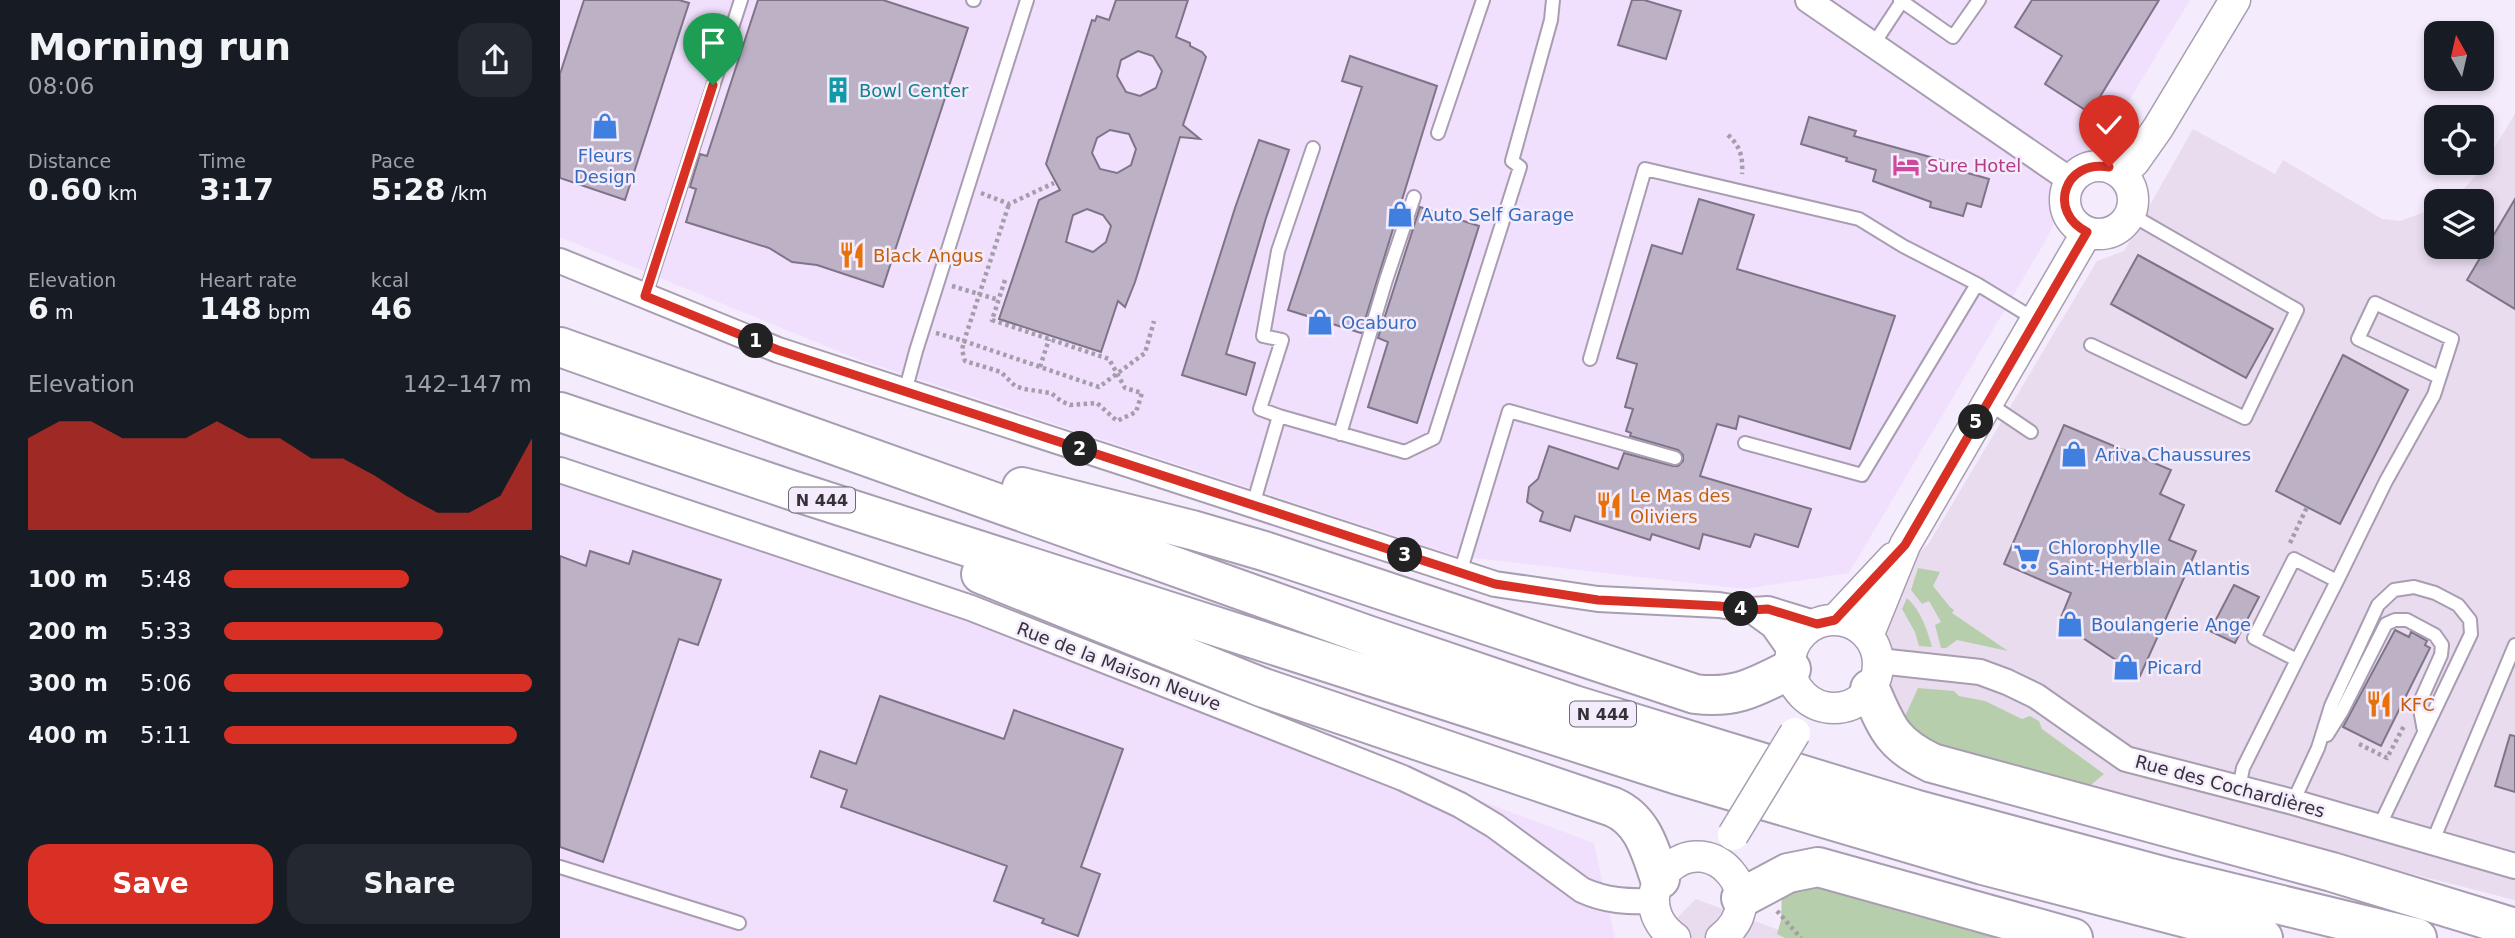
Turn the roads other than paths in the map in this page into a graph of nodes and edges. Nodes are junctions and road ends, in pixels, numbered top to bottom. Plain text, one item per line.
1 (740, 0) edge
2 (1027, 0) edge
3 (1483, 0) edge
4 (1553, 0) edge
5 (1979, 0) edge
6 (2235, 0) edge
7 (1901, 1) edge
8 (1814, 2) edge
9 (1873, 45) junction
10 (1438, 133) dead end
11 (1313, 148) dead end
12 (2121, 174) junction
13 (2070, 180) junction
14 (1414, 197) dead end
15 (2130, 214) junction
16 (2087, 232) junction
17 (560, 261) edge
18 (1977, 284) junction
19 (645, 296) junction
20 (2036, 320) junction
21 (2091, 345) dead end
22 (560, 347) edge
23 (1590, 359) dead end
24 (2440, 377) junction
25 (905, 392) junction
26 (1987, 403) junction
27 (560, 412) edge
28 (1279, 416) junction
29 (2031, 432) dead end
30 (806, 434) junction
31 (1340, 434) junction
32 (1745, 443) dead end
33 (1675, 458) dead end
34 (560, 470) edge
35 (1253, 505) junction
36 (956, 542) junction
37 (1905, 545) junction
38 (1460, 573) junction
39 (2337, 581) junction
40 (1751, 610) junction
41 (1826, 622) junction
42 (2515, 645) edge
43 (2297, 660) junction
44 (1791, 661) junction
45 (1872, 662) junction
46 (1814, 703) junction
47 (2424, 732) junction
48 (2318, 748) junction
49 (2239, 788) junction
50 (2293, 802) junction
51 (2379, 827) junction
52 (2432, 843) junction
53 (1717, 862) junction
54 (2515, 866) edge
55 (560, 867) edge
56 (1657, 890) junction
57 (1741, 898) junction
58 (739, 923) dead end
59 (2515, 928) edge
60 (1727, 936) edge
61 (1675, 938) edge
62 (2073, 938) edge
63 (2263, 938) edge
64 (2417, 938) edge

1 - 19 lane
2 - 25 lane
3 - 10 lane
4 - 31 lane
5 - 7 lane
6 - 12 street
7 - 9 lane
8 - 9 street
9 - 13 street
11 - 28 lane
12 - 13 street
12 - 15 street
13 - 16 street
14 - 31 lane
15 - 16 street
15 - 21 lane
16 - 20 street
17 - 19 street
18 - 20 lane
18 - 23 lane
18 - 32 lane
19 - 25 street
20 - 26 street
22 - 30 highway, N 444
24 - 24 lane
24 - 39 lane
25 - 35 street
26 - 29 lane
26 - 37 street
27 - 36 highway, N 444
28 - 31 lane
28 - 35 lane
30 - 44 highway
30 - 64 highway, N 444
33 - 38 lane
34 - 56 street, Rue de la Maison Neuve
35 - 38 street
36 - 56 highway
36 - 63 highway, N 444
37 - 41 street
37 - 45 street
38 - 40 street
39 - 43 lane
39 - 43 lane
40 - 41 street
40 - 44 street
41 - 44 street
41 - 45 street
42 - 52 lane
43 - 49 lane
44 - 46 street
45 - 46 street
45 - 49 street, Rue des Cochardières
45 - 59 highway
46 - 53 street, bridge
47 - 48 lane
47 - 48 lane
47 - 51 lane
48 - 50 lane
49 - 50 street, Rue des Cochardières
50 - 51 street, Rue des Cochardières
51 - 52 street, Rue des Cochardières
52 - 54 street, Rue des Cochardières
53 - 56 street
53 - 57 street
55 - 58 lane
56 - 61 street
57 - 60 street
57 - 62 highway

